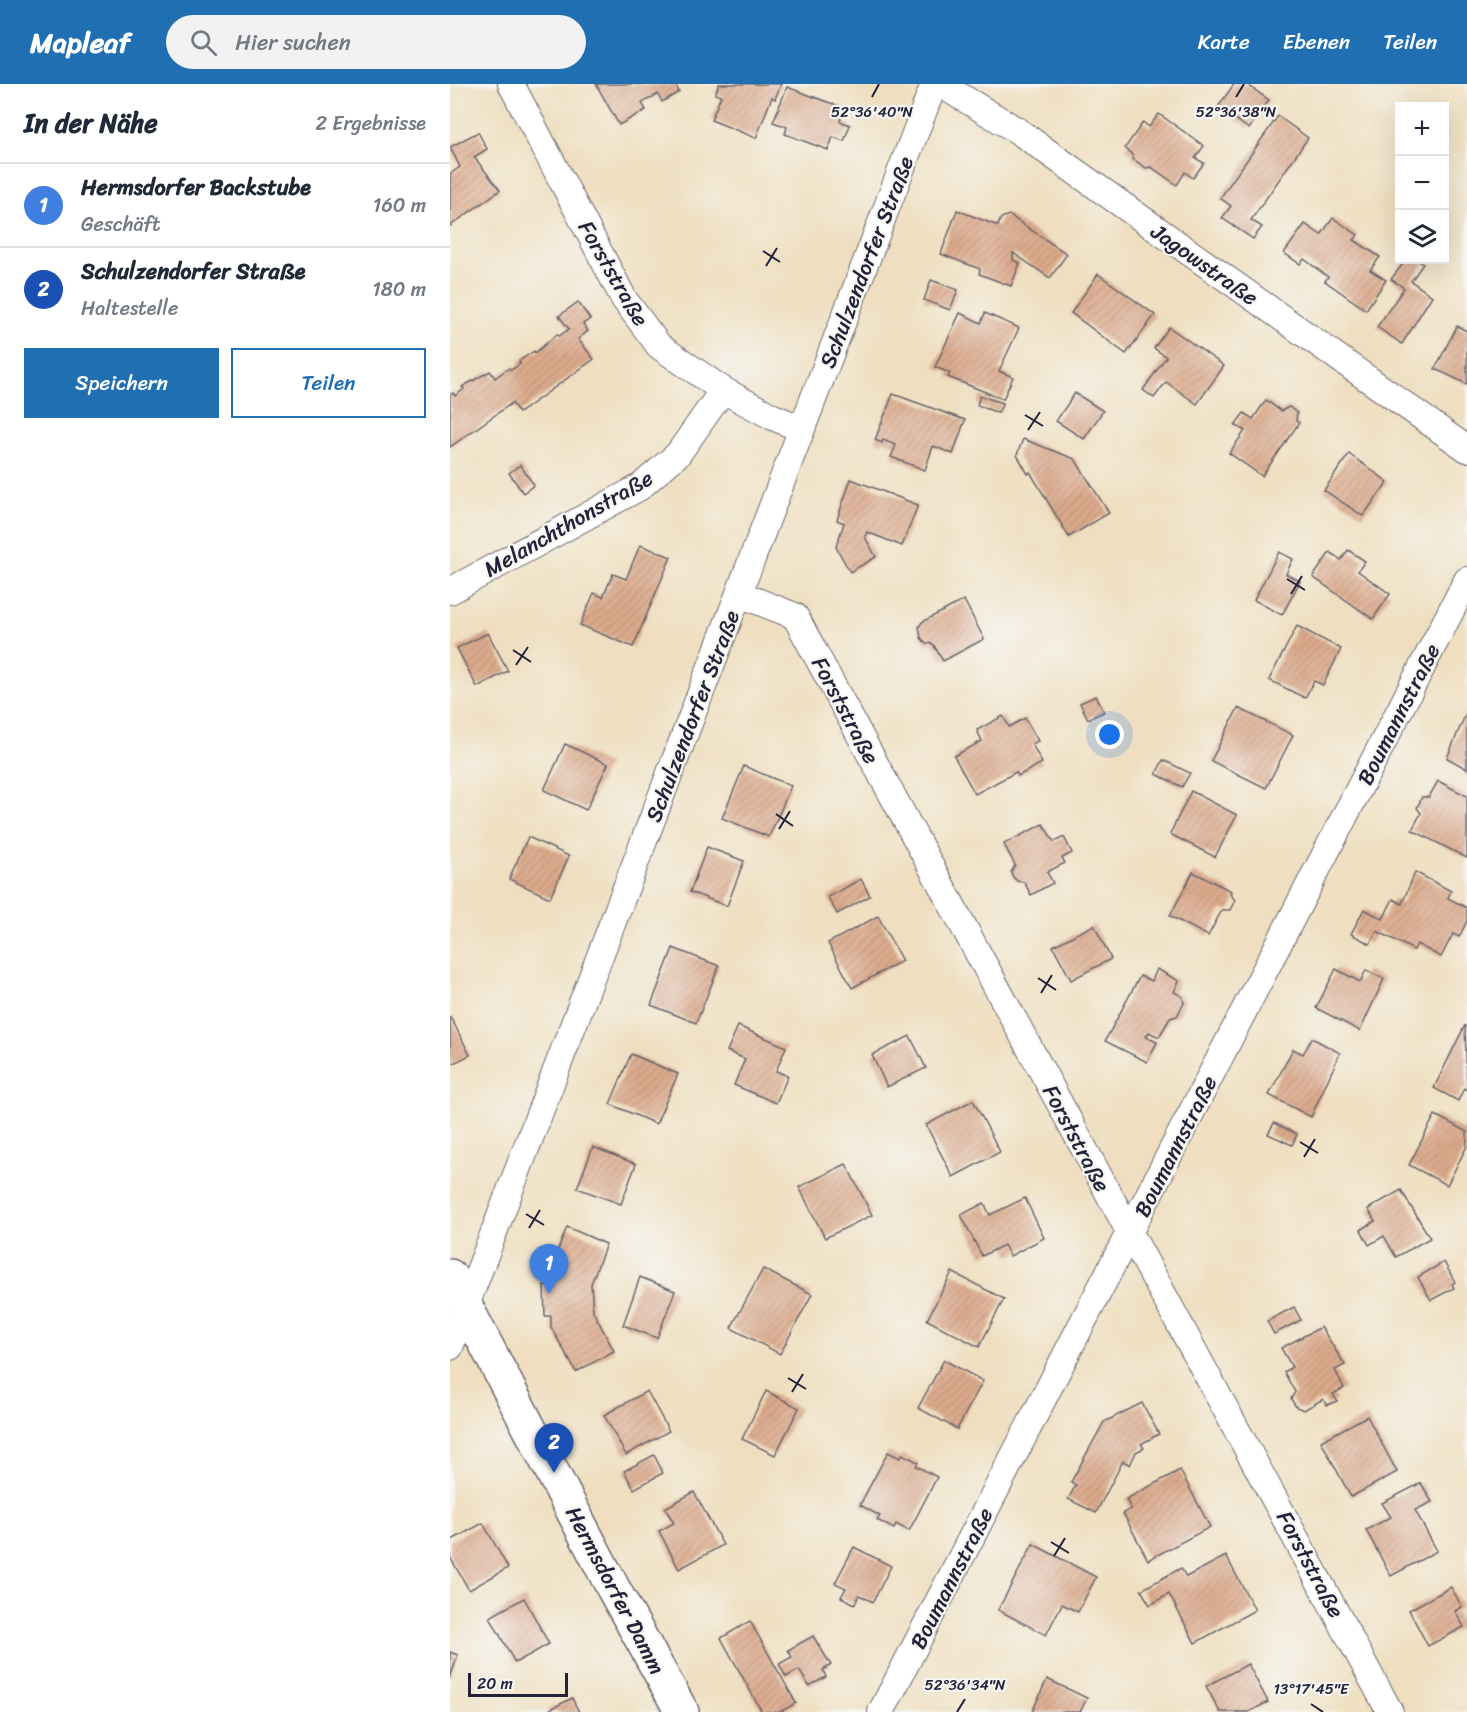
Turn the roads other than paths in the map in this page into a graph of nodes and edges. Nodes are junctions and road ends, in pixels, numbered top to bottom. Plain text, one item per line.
1 (511, 84) edge
2 (934, 84) edge
3 (940, 84) edge
4 (723, 390) junction
5 (802, 429) junction
6 (1467, 449) edge
7 (1467, 580) edge
8 (450, 591) edge
9 (739, 594) junction
10 (1130, 1234) junction
11 (450, 1276) edge
12 (466, 1306) junction
13 (450, 1347) edge
14 (682, 1712) edge
15 (881, 1712) edge
16 (1390, 1712) edge

1 - 4 street, Forststraße
2 - 5 street, Schulzendorfer Straße
3 - 6 street, Jagowstraße
4 - 5 street, Forststraße
4 - 8 street, Melanchthonstraße
5 - 9 street, Schulzendorfer Straße
7 - 10 street, Boumannstraße
9 - 10 street, Forststraße
9 - 12 street, Schulzendorfer Straße
10 - 15 street, Boumannstraße
10 - 16 street, Forststraße
11 - 12 main road, Hermsdorfer Damm
12 - 13 street, Schulzendorfer Straße
12 - 14 main road, Hermsdorfer Damm

